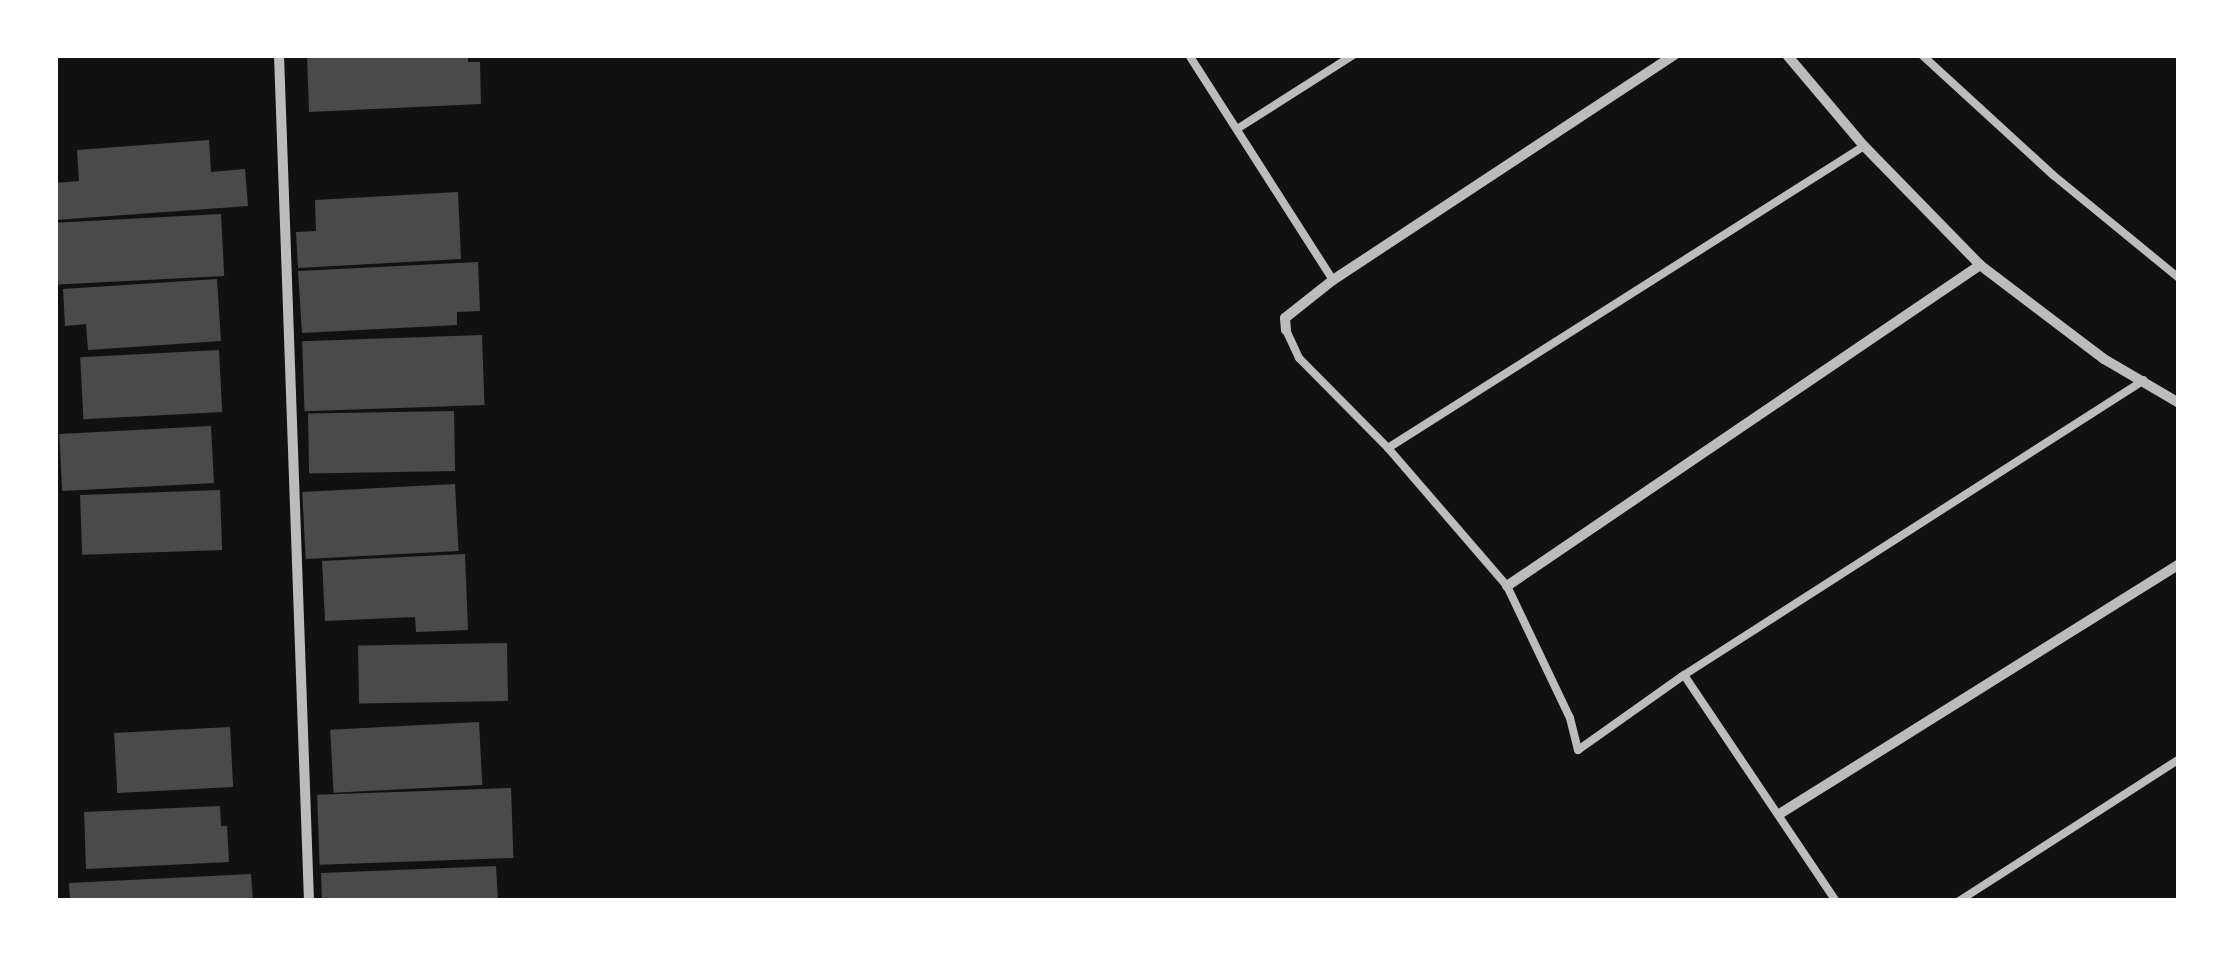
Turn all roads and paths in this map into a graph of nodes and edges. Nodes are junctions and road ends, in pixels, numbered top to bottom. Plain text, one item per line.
1 (279, 55) edge
2 (1190, 55) edge
3 (1353, 55) edge
4 (1674, 55) edge
5 (1787, 55) edge
6 (1922, 55) edge
7 (1236, 128) junction
8 (1864, 146) junction
9 (1980, 266) junction
10 (2179, 278) edge
11 (1333, 280) junction
12 (1286, 330) joint
13 (2144, 380) junction
14 (2179, 402) edge
15 (1388, 448) junction
16 (2179, 564) edge
17 (1507, 586) junction
18 (1684, 676) junction
19 (2179, 759) edge
20 (1781, 813) junction
21 (309, 901) edge
22 (1836, 901) edge
23 (1959, 901) edge

1 - 21 street
2 - 7 lane
3 - 7 lane
4 - 11 street
5 - 8 street
6 - 10 lane
7 - 11 lane
8 - 9 street
8 - 15 lane
9 - 13 street
9 - 17 street
11 - 12 street
12 - 15 lane
13 - 14 street
13 - 18 lane
15 - 17 lane
16 - 20 street
17 - 18 lane
18 - 20 lane
19 - 23 lane
20 - 22 lane

